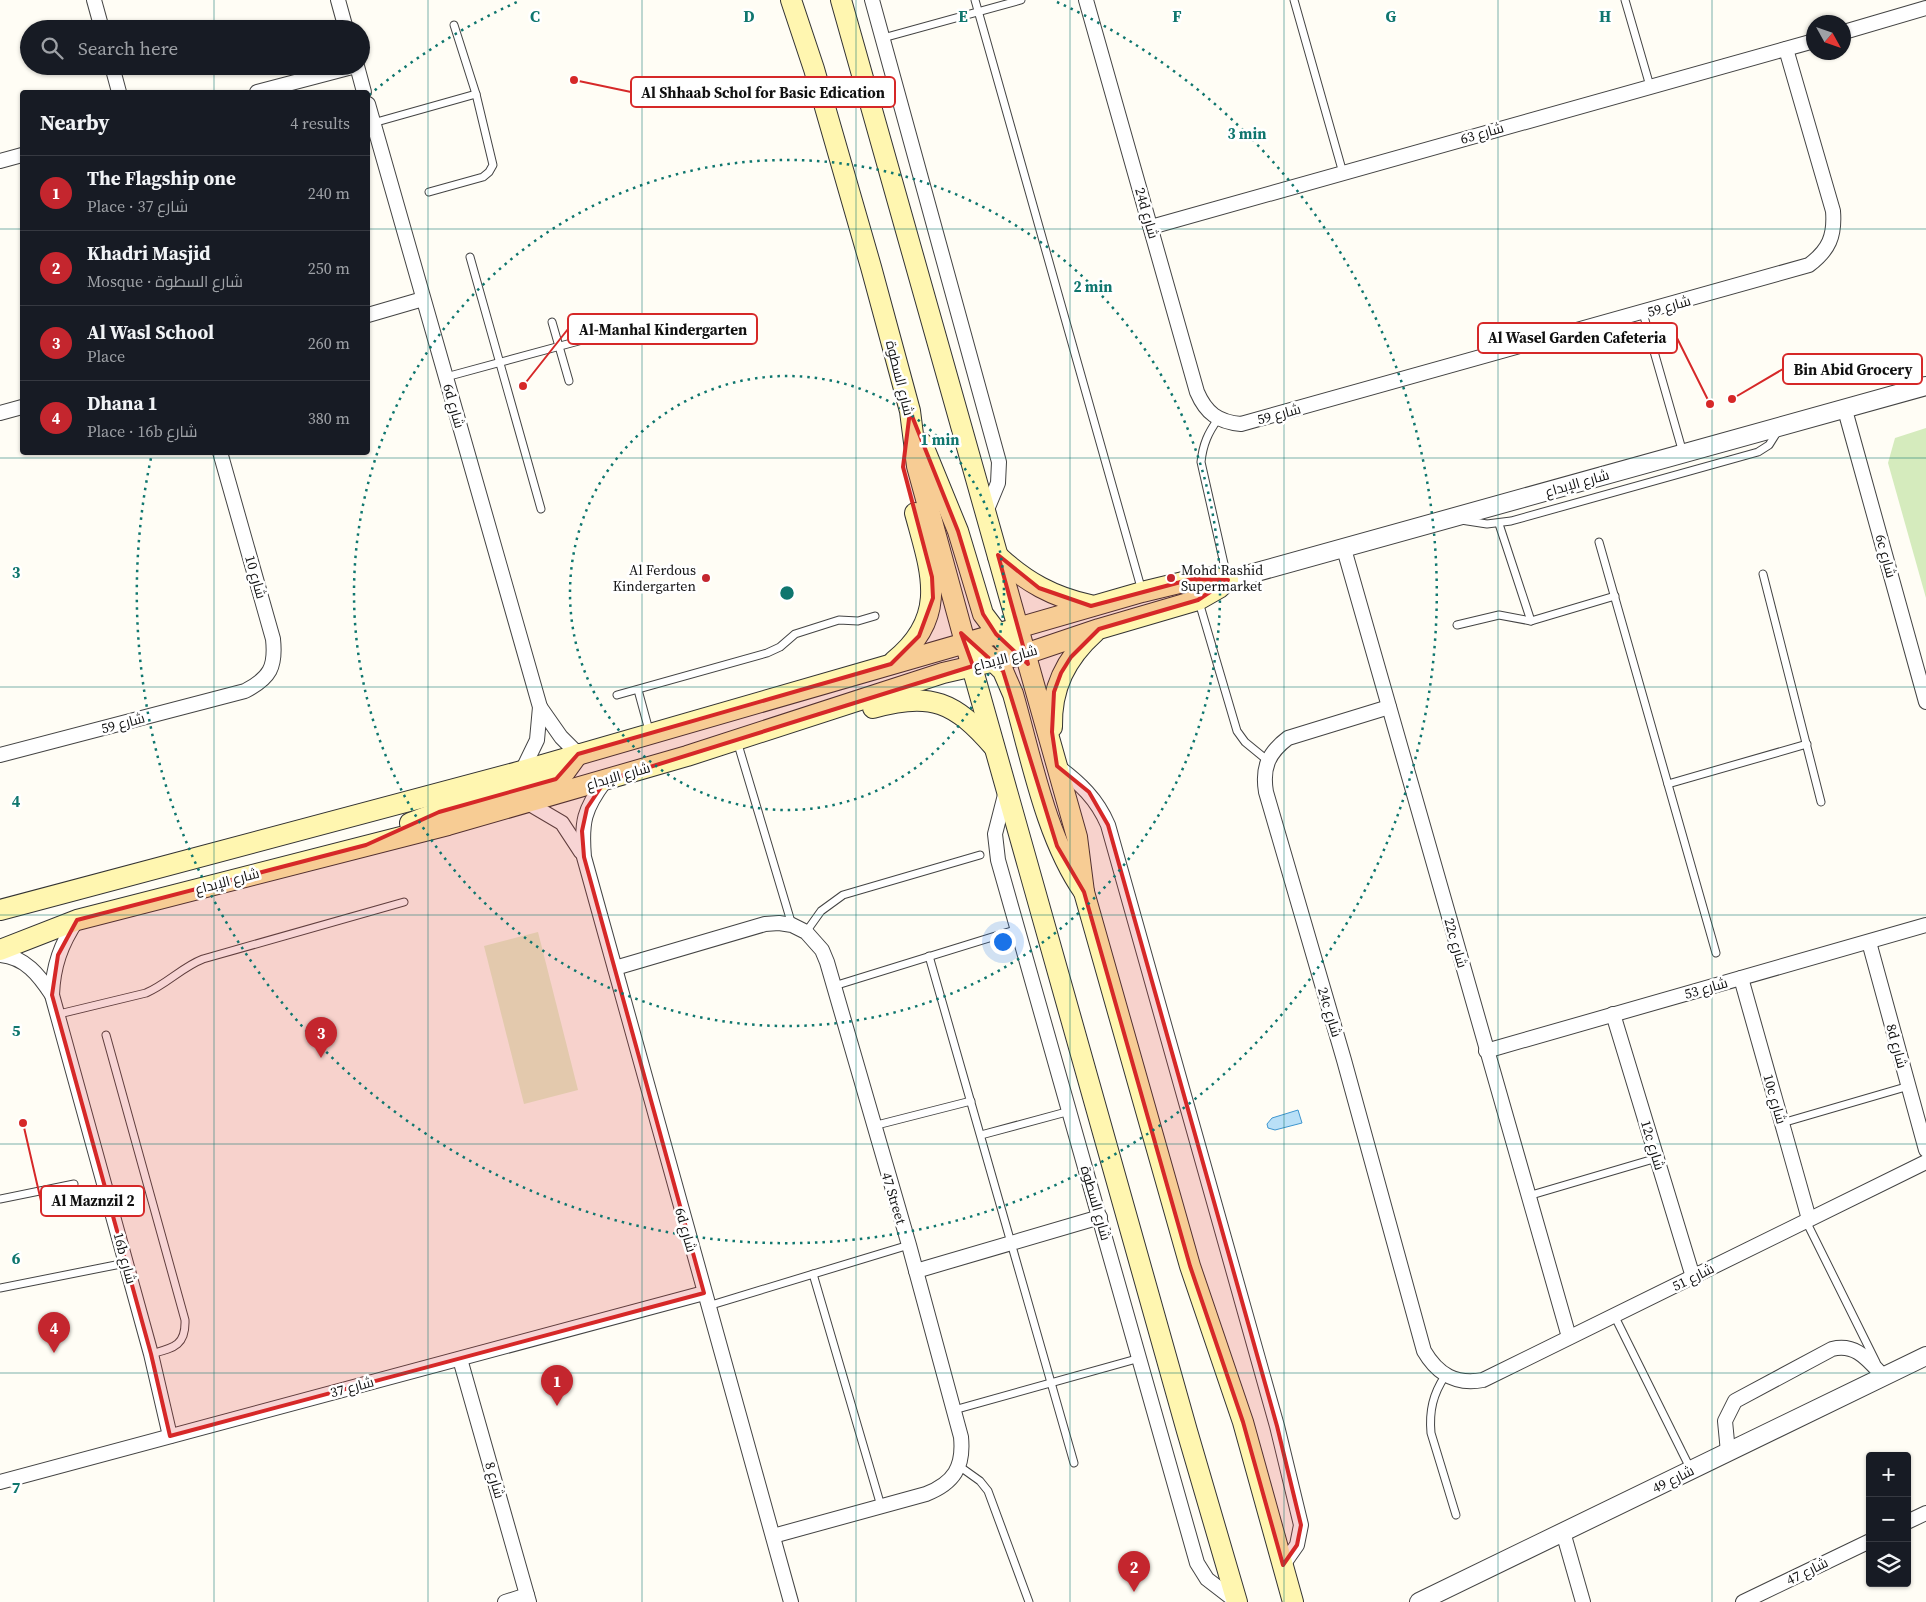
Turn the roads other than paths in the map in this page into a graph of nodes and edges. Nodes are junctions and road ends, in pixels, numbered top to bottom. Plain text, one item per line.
1 (94, 0) edge
2 (338, 0) edge
3 (790, 0) edge
4 (840, 0) edge
5 (852, 0) edge
6 (872, 0) edge
7 (975, 0) edge
8 (1021, 0) edge
9 (1086, 0) edge
10 (1294, 0) edge
11 (1625, 0) edge
12 (1926, 8) edge
13 (978, 12) junction
14 (100, 20) edge
15 (344, 20) edge
16 (454, 25) dead end
17 (1851, 30) edge
18 (850, 32) junction
19 (883, 38) junction
20 (1806, 43) edge
21 (1786, 49) junction
22 (114, 75) edge
23 (322, 75) edge
24 (359, 75) edge
25 (1650, 86) junction
26 (118, 90) edge
27 (265, 90) edge
28 (363, 90) edge
29 (476, 94) junction
30 (370, 111) edge
31 (373, 122) junction
32 (20, 156) edge
33 (0, 161) edge
34 (1343, 173) junction
35 (429, 192) dead end
36 (1151, 227) junction
37 (470, 257) dead end
38 (423, 299) junction
39 (1643, 313) junction
40 (370, 314) edge
41 (552, 322) dead end
42 (612, 332) dead end
43 (559, 346) junction
44 (500, 362) junction
45 (446, 377) junction
46 (569, 381) dead end
47 (1926, 386) edge
48 (20, 408) edge
49 (1845, 410) junction
50 (910, 411) junction
51 (0, 413) edge
52 (1218, 420) junction
53 (1780, 427) junction
54 (1683, 454) junction
55 (221, 455) edge
56 (541, 509) dead end
57 (986, 512) junction
58 (1453, 518) junction
59 (1499, 524) junction
60 (1599, 542) dead end
61 (1344, 549) junction
62 (998, 555) junction
63 (1763, 574) dead end
64 (1228, 580) junction
65 (1142, 592) junction
66 (1615, 596) junction
67 (1198, 600) junction
68 (1092, 606) junction
69 (875, 616) dead end
70 (1531, 621) junction
71 (1457, 625) dead end
72 (1019, 626) junction
73 (1099, 629) junction
74 (996, 634) junction
75 (965, 642) junction
76 (1025, 654) junction
77 (995, 662) junction
78 (890, 664) junction
79 (973, 666) junction
80 (245, 690) joint
81 (638, 690) junction
82 (616, 696) dead end
83 (1926, 702) edge
84 (540, 707) junction
85 (1389, 707) junction
86 (808, 716) junction
87 (650, 734) junction
88 (736, 740) junction
89 (1807, 744) junction
90 (996, 750) junction
91 (578, 754) junction
92 (0, 755) edge
93 (1055, 759) junction
94 (1267, 760) junction
95 (522, 770) junction
96 (605, 781) junction
97 (1668, 784) junction
98 (1007, 788) junction
99 (1821, 802) dead end
100 (528, 803) junction
101 (366, 845) junction
102 (980, 855) dead end
103 (584, 857) junction
104 (1084, 892) junction
105 (404, 902) dead end
106 (0, 910) edge
107 (77, 920) junction
108 (792, 925) junction
109 (1926, 925) edge
110 (1019, 929) junction
111 (806, 932) junction
112 (1869, 942) junction
113 (0, 950) edge
114 (1716, 953) dead end
115 (0, 955) edge
116 (929, 956) junction
117 (615, 968) junction
118 (1740, 978) junction
119 (834, 986) junction
120 (52, 995) junction
121 (58, 1014) junction
122 (1614, 1014) junction
123 (106, 1035) dead end
124 (1486, 1050) junction
125 (1909, 1086) junction
126 (971, 1101) junction
127 (1070, 1111) junction
128 (1782, 1123) junction
129 (873, 1126) junction
130 (981, 1135) junction
131 (1926, 1150) edge
132 (1657, 1158) junction
133 (1926, 1162) edge
134 (74, 1184) dead end
135 (1527, 1196) junction
136 (0, 1199) edge
137 (1100, 1216) junction
138 (1808, 1220) junction
139 (1011, 1243) junction
140 (909, 1245) junction
141 (126, 1263) junction
142 (916, 1271) junction
143 (813, 1274) junction
144 (1693, 1277) junction
145 (0, 1288) edge
146 (706, 1299) junction
147 (1614, 1315) junction
148 (1569, 1337) junction
149 (151, 1354) junction
150 (1926, 1356) edge
151 (460, 1358) junction
152 (1140, 1358) junction
153 (1445, 1376) junction
154 (1883, 1376) junction
155 (1458, 1381) joint
156 (1051, 1383) junction
157 (954, 1410) junction
158 (170, 1436) junction
159 (1728, 1452) junction
160 (1074, 1463) dead end
161 (959, 1466) junction
162 (1691, 1470) junction
163 (0, 1482) edge
164 (881, 1506) junction
165 (1926, 1513) edge
166 (1456, 1516) dead end
167 (1911, 1520) edge
168 (1564, 1532) junction
169 (773, 1536) junction
170 (1868, 1542) edge
171 (1283, 1565) junction
172 (528, 1599) edge
173 (505, 1602) edge
174 (791, 1602) edge
175 (1029, 1602) edge
176 (1237, 1602) edge
177 (1293, 1602) edge
178 (1419, 1602) edge
179 (1583, 1602) edge
180 (1743, 1602) edge

1 - 14 street
2 - 15 street
3 - 50 main road, شارع السطوة
4 - 18 main road
5 - 18 main road
6 - 19 street
7 - 13 lane
8 - 13 lane
9 - 36 street, 24d شارع
10 - 34 lane
11 - 25 lane
12 - 17 street
13 - 19 lane
13 - 65 lane
16 - 29 lane
18 - 57 main road
19 - 57 street
20 - 21 street, شارع 63
21 - 25 street, شارع 63
21 - 39 street, شارع 59
22 - 26 street
23 - 27 street
24 - 28 street
25 - 34 street, شارع 63
29 - 31 lane
29 - 35 lane
30 - 31 street, 6d شارع
31 - 38 street, 6d شارع
32 - 33 street
34 - 36 street, شارع 63
36 - 52 street, 24d شارع
37 - 44 lane
38 - 40 street
38 - 45 street, 6d شارع
39 - 52 street, شارع 59
39 - 54 lane
41 - 43 lane
42 - 43 lane
43 - 44 lane
43 - 46 lane
44 - 45 lane
44 - 56 lane
45 - 84 street, 6d شارع
47 - 49 street, شارع الإبداع
48 - 51 street
49 - 53 street, شارع الإبداع
49 - 83 street, 6c شارع
50 - 74 main road
50 - 75 main road, شارع السطوة
50 - 78 main road
52 - 64 lane
53 - 54 street, شارع الإبداع
53 - 59 lane
54 - 58 street, شارع الإبداع
55 - 80 street, شارع 10
57 - 62 main road
58 - 59 lane
58 - 61 street, شارع الإبداع
59 - 70 lane
60 - 66 lane
61 - 64 street, شارع الإبداع
61 - 85 street, 22c شارع
62 - 68 main road
62 - 72 main road
63 - 89 lane
64 - 65 main road, شارع الإبداع
64 - 67 main road, شارع الإبداع
65 - 68 main road, شارع الإبداع
66 - 70 lane
66 - 97 lane
67 - 73 main road, شارع الإبداع
67 - 94 lane
68 - 72 main road, شارع الإبداع
69 - 81 lane
70 - 71 lane
72 - 74 main road, شارع الإبداع
72 - 76 main road
73 - 76 main road, شارع الإبداع
73 - 93 main road
74 - 75 main road, شارع الإبداع
74 - 76 main road
75 - 77 main road
75 - 78 main road, شارع الإبداع
75 - 79 main road, شارع السطوة
76 - 77 main road, شارع الإبداع
76 - 93 main road
77 - 79 main road, شارع الإبداع
77 - 104 main road
78 - 87 main road, شارع الإبداع
79 - 86 main road, شارع الإبداع
79 - 90 main road, شارع السطوة
80 - 92 street, شارع 59
81 - 82 lane
81 - 87 lane
84 - 91 street, 6d شارع
84 - 95 street, 6d شارع
85 - 94 street
85 - 124 street, 22c شارع
86 - 88 main road, شارع الإبداع
86 - 90 main road
87 - 91 main road, شارع الإبداع
88 - 96 main road, شارع الإبداع
88 - 108 lane
89 - 97 lane
89 - 99 lane
90 - 98 main road, شارع السطوة
91 - 95 main road, شارع الإبداع
91 - 101 main road
93 - 104 main road
93 - 171 street
94 - 153 street, 24c شارع
95 - 106 main road, شارع الإبداع
96 - 100 main road, شارع الإبداع
96 - 103 street, 6d شارع
97 - 114 lane
98 - 110 street, شارع السطوة
98 - 176 main road, شارع السطوة
100 - 101 main road, شارع الإبداع
100 - 103 street, 6d شارع
101 - 107 main road, شارع الإبداع
102 - 111 lane
103 - 117 street, 6d شارع
104 - 171 main road
105 - 121 lane
107 - 113 main road, شارع الإبداع
107 - 120 street, 16b شارع
108 - 111 street, 47 Street
108 - 117 street, 47 Street
109 - 112 street, شارع 53
110 - 116 lane
110 - 127 street, شارع السطوة
111 - 119 street, 47 Street
112 - 118 street, شارع 53
112 - 125 street, 8d شارع
115 - 120 street, 16b شارع
116 - 119 lane
116 - 126 lane
117 - 146 street, 6d شارع
118 - 122 street, شارع 53
118 - 128 street, 10c شارع
119 - 129 street, 47 Street
120 - 121 street, 16b شارع
121 - 141 street, 16b شارع
122 - 124 street, شارع 53
122 - 132 street, 12c شارع
123 - 149 lane
124 - 135 street, 22c شارع
125 - 128 lane
125 - 131 street, 8d شارع
126 - 129 lane
126 - 130 lane
127 - 130 lane
127 - 137 street, شارع السطوة
128 - 138 street, 10c شارع
129 - 140 street, 47 Street
130 - 139 lane
132 - 135 lane
132 - 144 street, 12c شارع
133 - 138 street, شارع 51
134 - 136 lane
135 - 148 street, 22c شارع
137 - 139 street
137 - 152 street, شارع السطوة
138 - 144 street, شارع 51
138 - 154 lane
139 - 142 street
139 - 156 lane
140 - 142 street, 47 Street
140 - 143 lane
141 - 145 lane
141 - 149 street, 16b شارع
142 - 157 street, 47 Street
143 - 146 lane
143 - 164 lane
144 - 147 street, شارع 51
146 - 151 street, شارع 37
146 - 169 street, 6d شارع
147 - 148 street, شارع 51
147 - 162 lane
148 - 155 street, شارع 51
149 - 158 street, 16b شارع
150 - 154 street, شارع 49
151 - 158 street, شارع 37
151 - 172 street, 8 شارع
152 - 156 lane
152 - 176 street, شارع السطوة
153 - 155 street, 24c شارع
153 - 166 lane
154 - 159 street, شارع 49
154 - 159 street
156 - 157 lane
156 - 160 lane
157 - 161 street, 47 Street
158 - 163 street, شارع 37
159 - 162 street, شارع 49
161 - 164 street
161 - 175 lane
162 - 168 street, شارع 49
164 - 169 street
165 - 167 street
168 - 178 street, شارع 49
168 - 179 street
169 - 174 street, 6d شارع
170 - 180 street, شارع 47
171 - 177 main road
172 - 173 street

